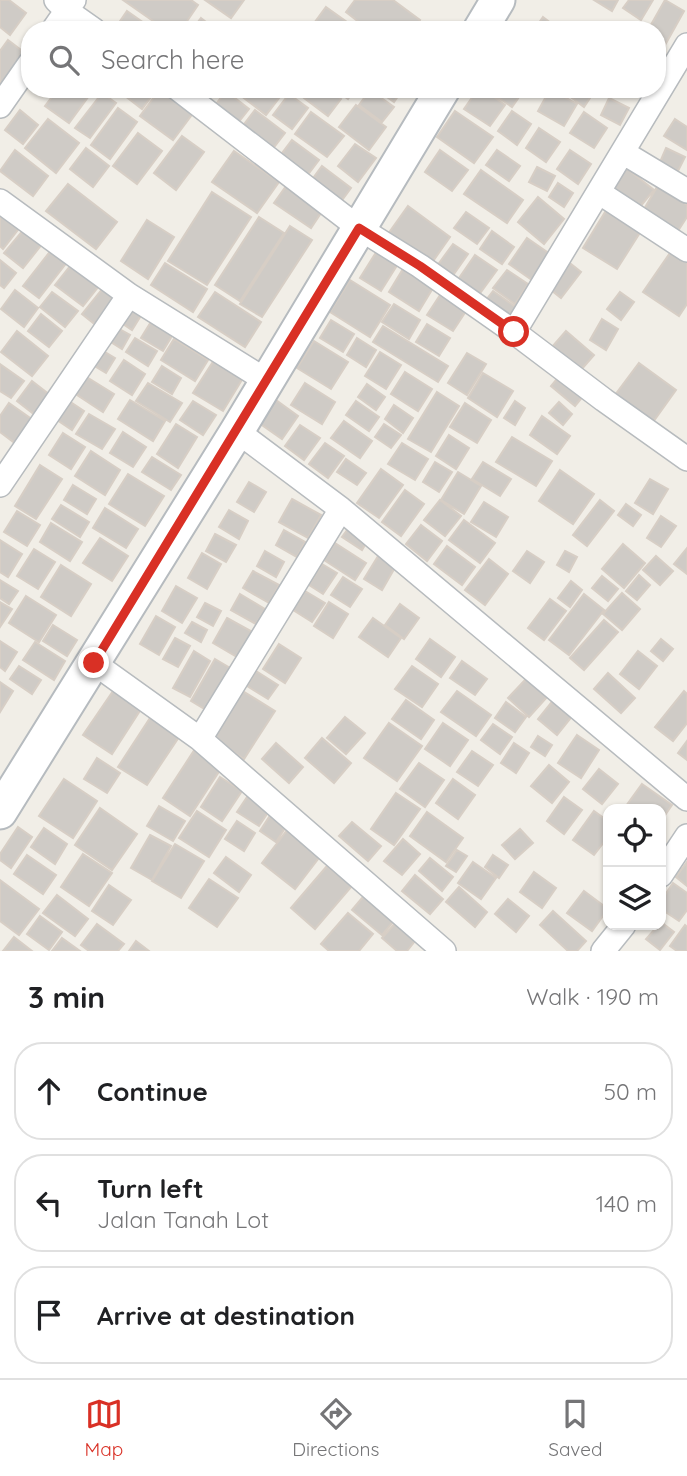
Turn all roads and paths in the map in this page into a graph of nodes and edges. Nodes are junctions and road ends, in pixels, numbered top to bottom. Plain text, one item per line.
1 (498, 0) edge
2 (66, 4) edge
3 (58, 21) edge
4 (84, 21) edge
5 (485, 21) edge
6 (687, 45) edge
7 (21, 77) edge
8 (666, 81) edge
9 (190, 98) edge
10 (438, 98) edge
11 (656, 98) edge
12 (0, 106) edge
13 (624, 153) junction
14 (687, 191) edge
15 (600, 193) junction
16 (0, 201) edge
17 (359, 228) junction
18 (687, 250) edge
19 (129, 295) junction
20 (514, 332) junction
21 (267, 381) junction
22 (237, 431) junction
23 (687, 458) edge
24 (0, 485) edge
25 (341, 509) junction
26 (94, 663) junction
27 (200, 739) junction
28 (687, 799) edge
29 (1, 807) edge
30 (687, 836) edge
31 (666, 868) edge
32 (620, 930) edge
33 (444, 951) edge
34 (603, 951) edge

1 - 5 main road
2 - 3 street
2 - 4 street
6 - 8 street
7 - 12 street
9 - 17 street
10 - 17 main road
11 - 13 street
13 - 14 street
13 - 15 street
15 - 18 street
15 - 20 street
16 - 19 street
17 - 20 street
17 - 21 main road
19 - 21 street
19 - 24 street
20 - 23 street
21 - 22 main road
22 - 25 street
22 - 26 main road
25 - 27 street
25 - 28 street
26 - 27 street
26 - 29 main road
27 - 33 street
30 - 31 street
32 - 34 street

